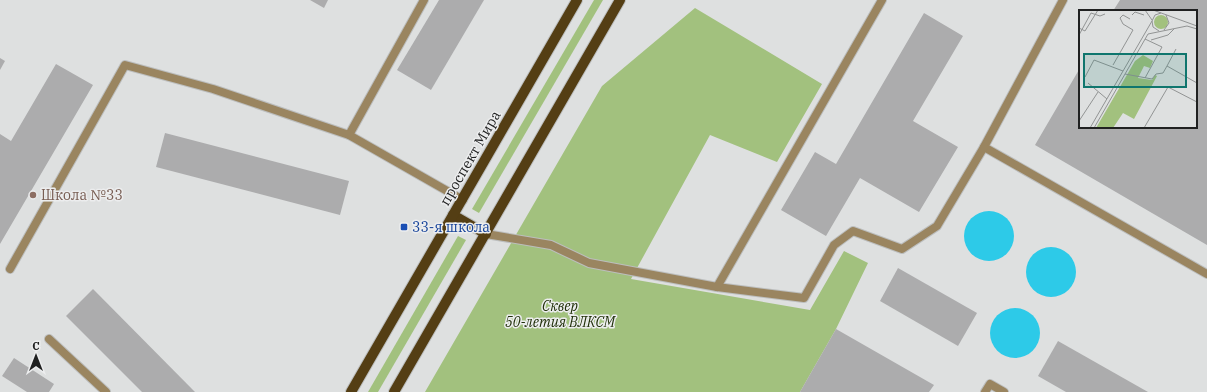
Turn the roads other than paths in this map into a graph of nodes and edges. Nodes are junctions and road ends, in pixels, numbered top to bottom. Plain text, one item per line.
1 (424, 0) edge
2 (577, 0) edge
3 (620, 0) edge
4 (882, 0) edge
5 (1063, 0) edge
6 (349, 135) junction
7 (984, 147) junction
8 (462, 200) junction
9 (453, 215) junction
10 (486, 234) junction
11 (10, 270) dead end
12 (1207, 274) edge
13 (717, 288) junction
14 (49, 339) dead end
15 (106, 392) edge
16 (351, 392) edge
17 (394, 392) edge
18 (985, 392) edge
19 (1004, 392) edge

1 - 6 lane
2 - 8 main road, проспект Мира
3 - 10 main road
4 - 13 lane
5 - 7 lane
6 - 8 lane
6 - 11 lane
7 - 12 lane
7 - 13 lane
8 - 9 main road, проспект Мира
9 - 10 main road
9 - 16 main road, проспект Мира
10 - 13 lane
10 - 17 main road
14 - 15 lane
18 - 19 lane

